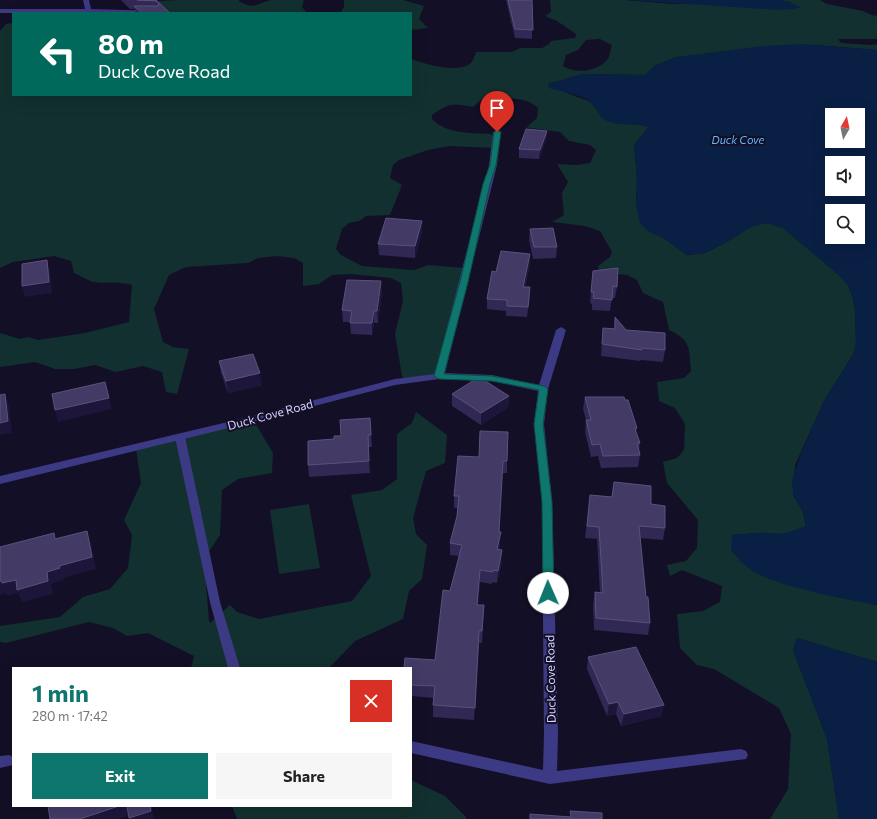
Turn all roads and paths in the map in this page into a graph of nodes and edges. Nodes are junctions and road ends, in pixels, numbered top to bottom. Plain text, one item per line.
1 (86, 0) edge
2 (88, 11) junction
3 (0, 12) edge
4 (122, 12) edge
5 (497, 132) dead end
6 (560, 330) dead end
7 (439, 376) junction
8 (544, 389) junction
9 (180, 437) junction
10 (0, 480) edge
11 (234, 667) edge
12 (412, 747) edge
13 (741, 755) dead end
14 (550, 778) junction

1 - 2 street
2 - 3 street
2 - 4 street
5 - 7 street
6 - 8 street, Duck Cove Road
7 - 8 street, Duck Cove Road
7 - 9 street, Duck Cove Road
8 - 14 street, Duck Cove Road
9 - 10 street, Duck Cove Road
9 - 11 lane
12 - 14 street
13 - 14 street

